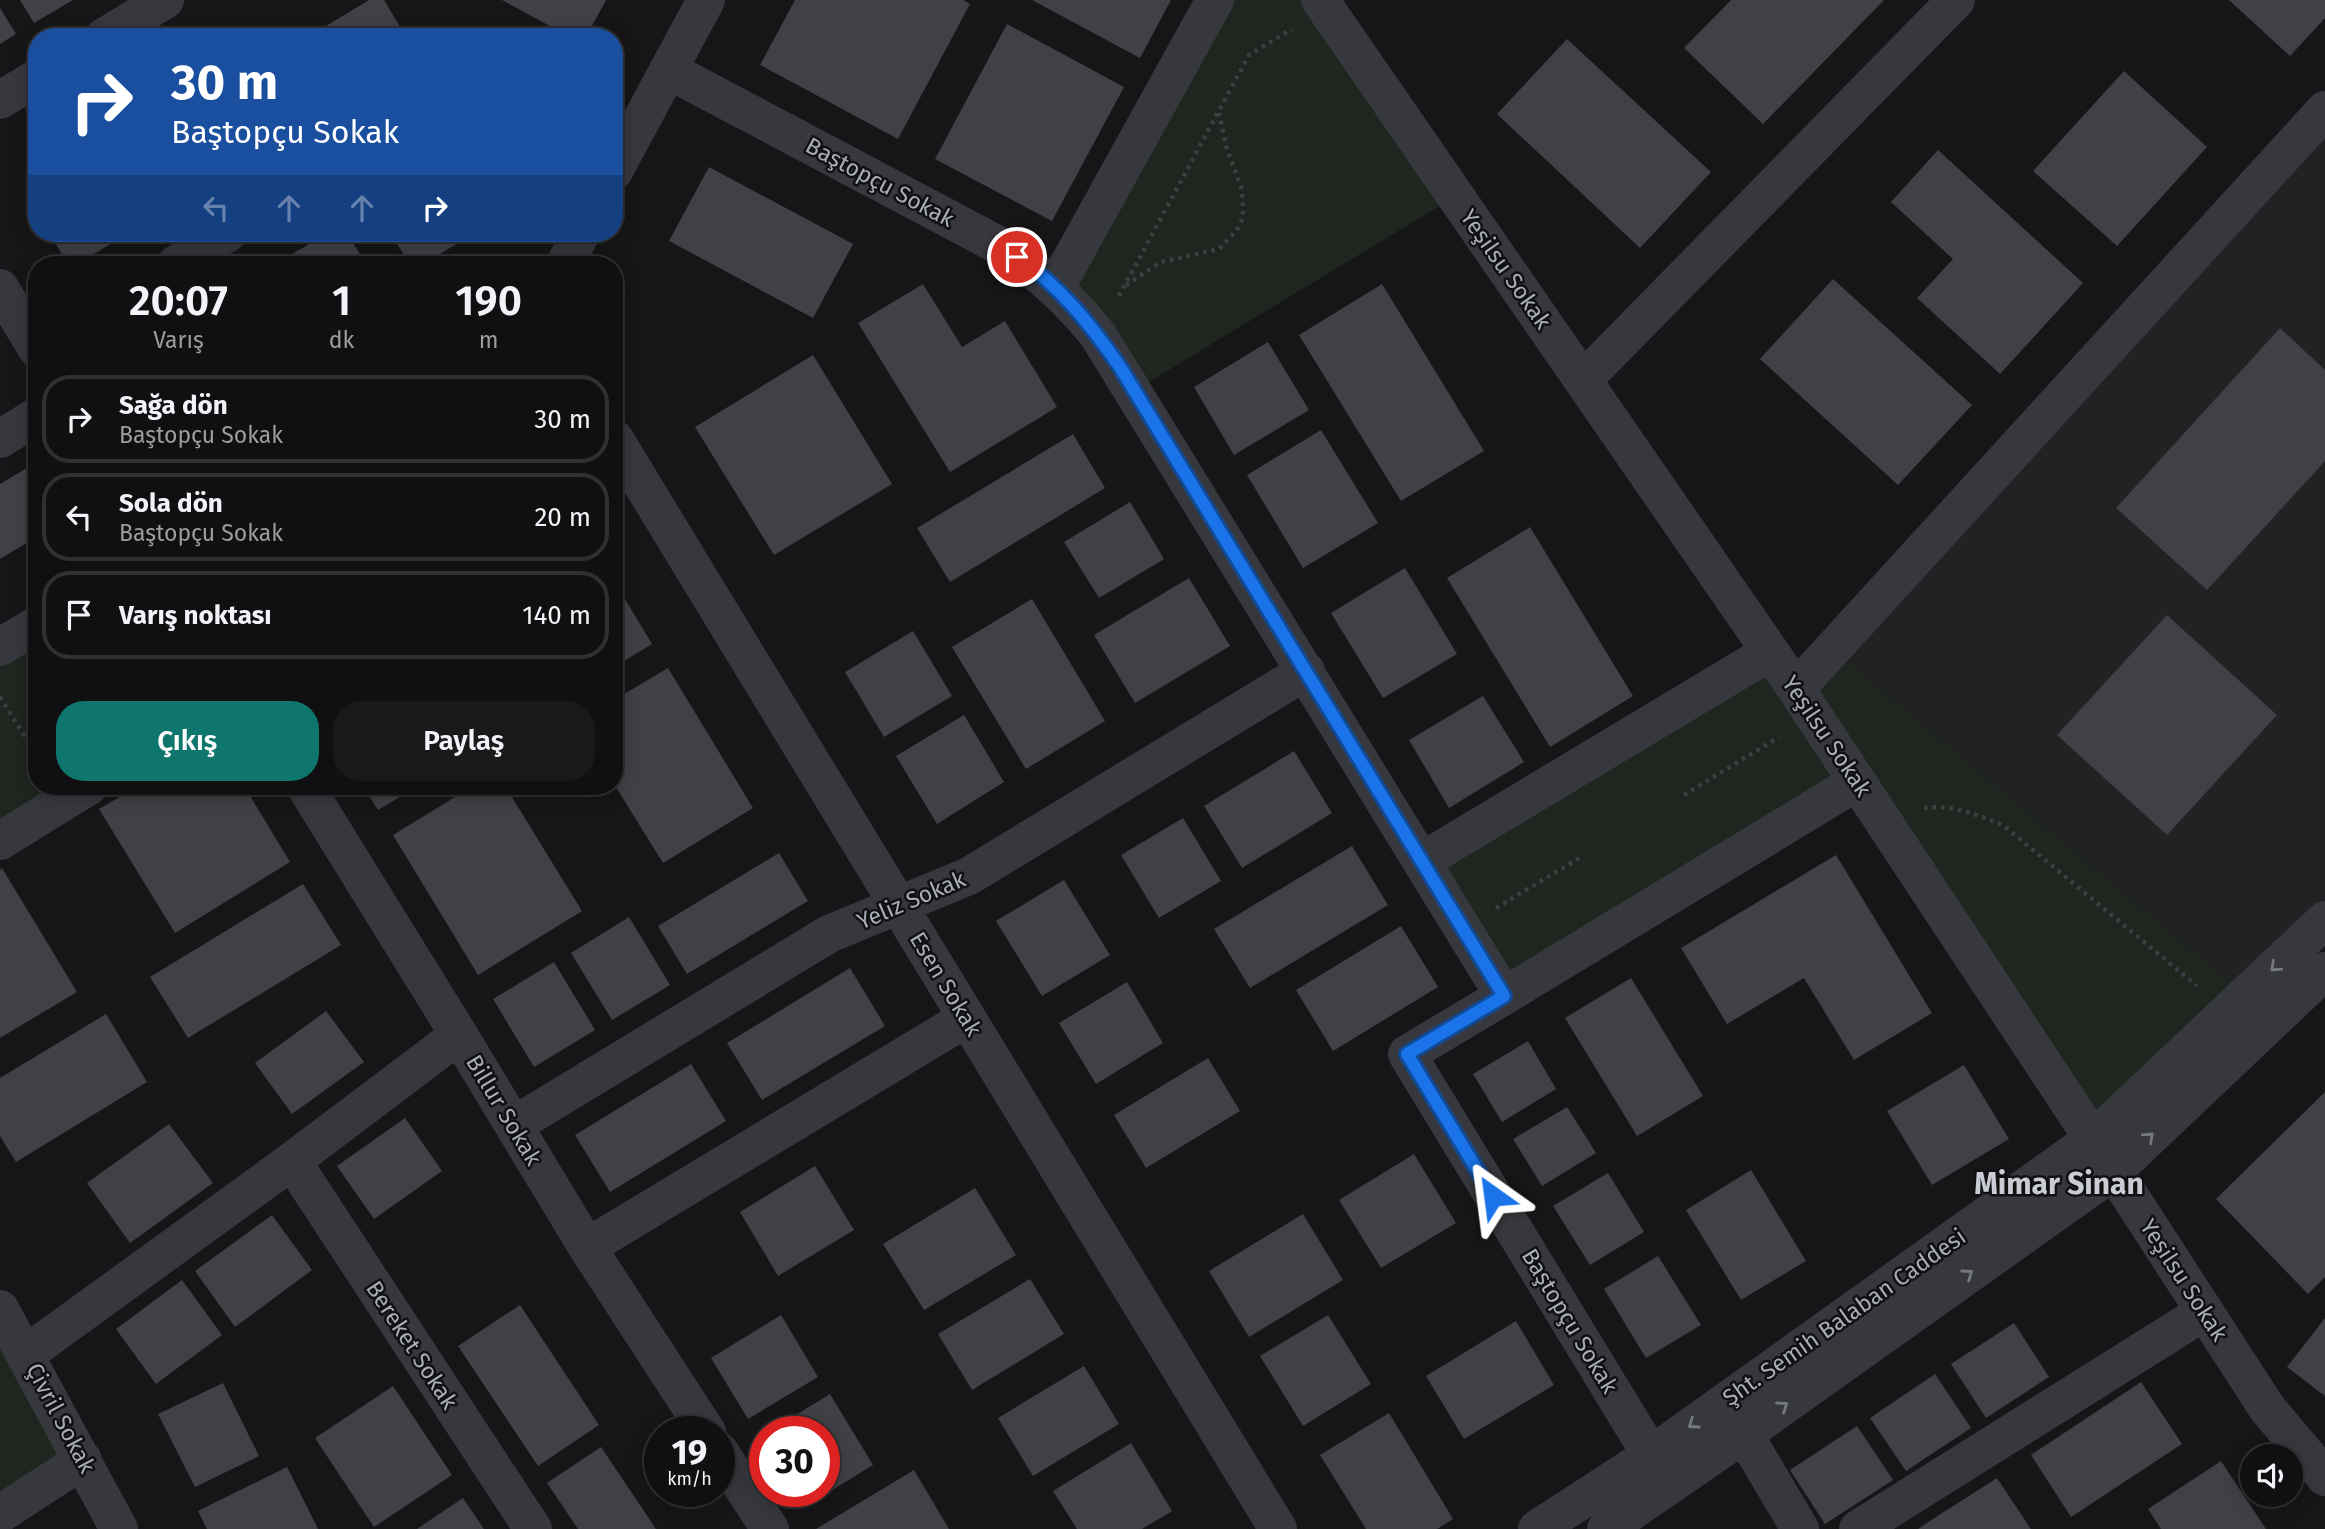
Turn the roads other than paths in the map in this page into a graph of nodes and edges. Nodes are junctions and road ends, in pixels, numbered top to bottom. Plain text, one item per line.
1 (165, 0) edge
2 (705, 0) edge
3 (1215, 0) edge
4 (1956, 0) edge
5 (1323, 4) edge
6 (119, 28) edge
7 (668, 70) junction
8 (28, 83) edge
9 (0, 100) edge
10 (2325, 110) edge
11 (623, 154) edge
12 (213, 242) edge
13 (189, 256) edge
14 (1056, 287) junction
15 (0, 288) edge
16 (28, 333) edge
17 (1583, 380) junction
18 (28, 422) edge
19 (0, 439) edge
20 (623, 459) edge
21 (28, 630) edge
22 (0, 647) edge
23 (1770, 652) junction
24 (1306, 671) junction
25 (1805, 703) junction
26 (1857, 782) junction
27 (74, 795) edge
28 (311, 795) edge
29 (0, 841) edge
30 (1422, 861) junction
31 (899, 905) junction
32 (2325, 920) edge
33 (2325, 971) edge
34 (1504, 996) junction
35 (967, 1018) junction
36 (459, 1035) junction
37 (514, 1125) junction
38 (2093, 1139) junction
39 (292, 1161) junction
40 (2114, 1171) junction
41 (587, 1247) junction
42 (0, 1309) edge
43 (2204, 1312) junction
44 (26, 1354) junction
45 (697, 1416) edge
46 (1744, 1434) junction
47 (1651, 1455) junction
48 (83, 1460) junction
49 (735, 1475) edge
50 (2325, 1477) edge
51 (0, 1514) edge
52 (119, 1529) edge
53 (533, 1529) edge
54 (770, 1529) edge
55 (1278, 1529) edge
56 (1537, 1529) edge
57 (1606, 1529) edge
58 (1800, 1529) edge
59 (1858, 1529) edge

1 - 6 street
2 - 7 street
3 - 14 street
4 - 17 street
5 - 17 street, Yeşilsu Sokak
7 - 11 street
7 - 14 street, Baştopçu Sokak
8 - 9 street
10 - 25 street
12 - 13 street
14 - 24 street, Baştopçu Sokak
15 - 16 street
17 - 23 street, Yeşilsu Sokak
18 - 19 street
20 - 31 street, Esen Sokak
21 - 22 street
23 - 25 street, Yeşilsu Sokak
23 - 30 street
24 - 30 street, Baştopçu Sokak
24 - 31 street, Yeliz Sokak
25 - 26 street, Yeşilsu Sokak
26 - 34 street
26 - 38 street, Yeşilsu Sokak
27 - 29 street
28 - 36 street, Billur Sokak
30 - 34 street, Baştopçu Sokak
31 - 35 street, Esen Sokak
31 - 37 street, Yeliz Sokak
32 -> 38 street, Şht. Semih Balaban Caddesi
40 -> 33 street, Şht. Semih Balaban Caddesi
34 - 47 street, Baştopçu Sokak
35 - 41 street
35 - 55 street, Esen Sokak
36 - 37 street, Billur Sokak
36 - 39 street
37 - 41 street, Billur Sokak
38 - 40 street, Yeşilsu Sokak
38 -> 47 street, Şht. Semih Balaban Caddesi
39 - 44 street
39 - 53 street, Bereket Sokak
40 - 43 street, Yeşilsu Sokak
46 -> 40 street, Şht. Semih Balaban Caddesi
41 - 45 street, Billur Sokak
42 - 44 street, Çivril Sokak
43 - 50 street, Yeşilsu Sokak
43 - 59 street
44 - 48 street, Çivril Sokak
46 - 57 street, Şht. Semih Balaban Caddesi
46 - 58 street
47 - 56 street, Şht. Semih Balaban Caddesi
48 - 51 street
48 - 52 street, Çivril Sokak
49 - 54 street

